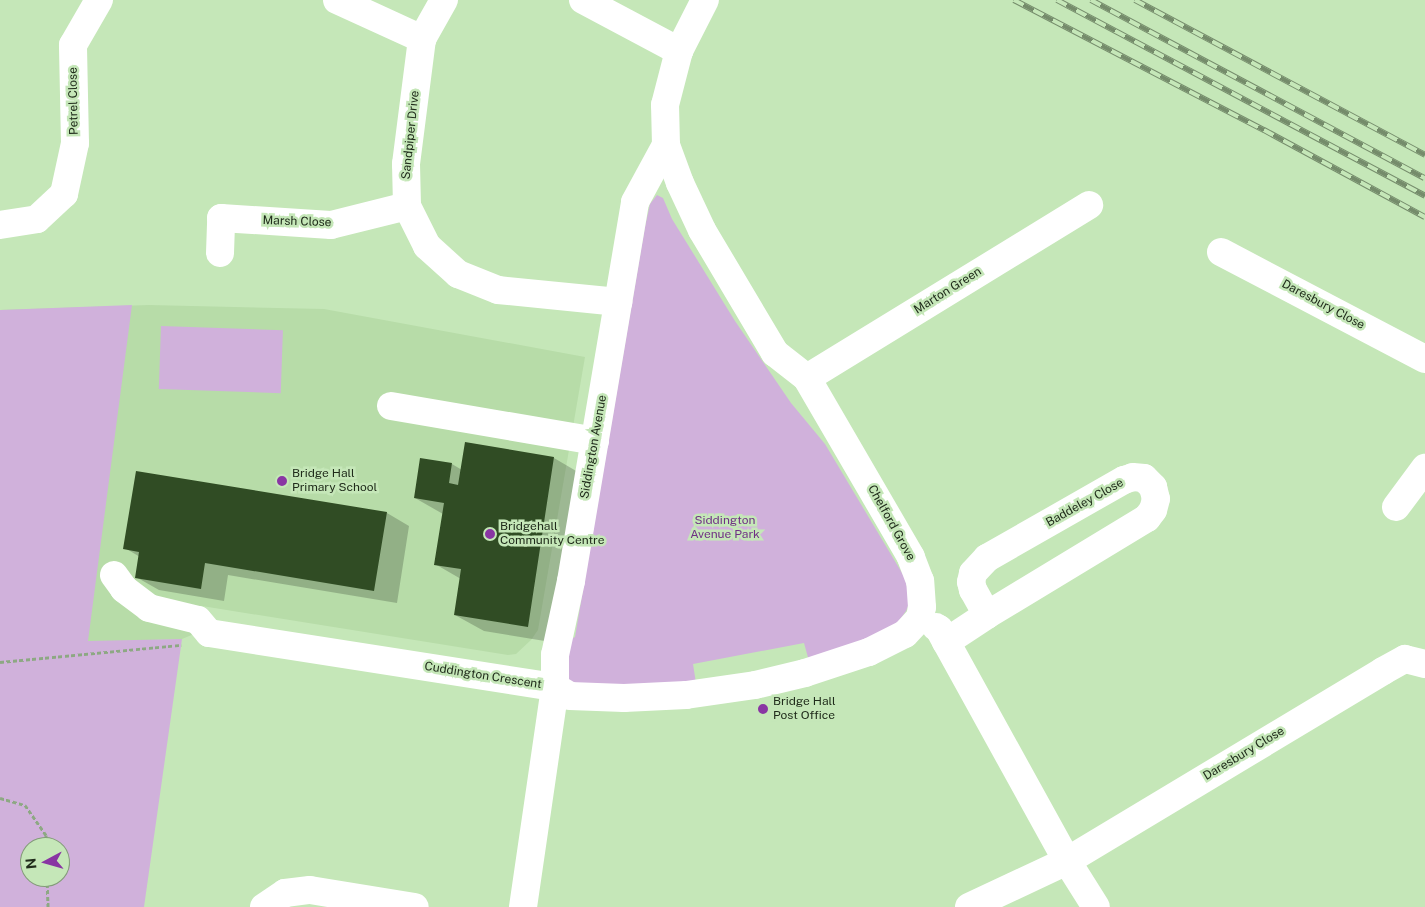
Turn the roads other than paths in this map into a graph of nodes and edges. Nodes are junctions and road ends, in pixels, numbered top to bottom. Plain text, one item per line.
1 (99, 0) edge
2 (337, 0) edge
3 (444, 0) edge
4 (583, 0) edge
5 (705, 0) edge
6 (422, 39) junction
7 (679, 51) junction
8 (666, 145) junction
9 (1089, 205) dead end
10 (406, 206) junction
11 (0, 225) edge
12 (1221, 252) dead end
13 (220, 253) dead end
14 (618, 302) junction
15 (1425, 359) edge
16 (807, 378) junction
17 (391, 406) dead end
18 (594, 441) junction
19 (1425, 468) edge
20 (1396, 507) dead end
21 (114, 575) dead end
22 (987, 615) junction
23 (920, 618) junction
24 (946, 642) junction
25 (1425, 664) edge
26 (555, 687) junction
27 (1067, 861) junction
28 (264, 907) edge
29 (415, 907) edge
30 (523, 907) edge
31 (969, 907) edge
32 (1096, 907) edge

1 - 11 street, Petrel Close
2 - 6 street
3 - 6 street, Sandpiper Drive
4 - 7 street
5 - 7 street, Siddington Avenue
6 - 10 street, Sandpiper Drive
7 - 8 street, Siddington Avenue
8 - 14 street, Siddington Avenue
8 - 16 street, Chelford Grove
9 - 16 street, Marton Green
10 - 13 street, Marsh Close
10 - 14 street, Sandpiper Drive
12 - 15 street, Daresbury Close
14 - 18 street, Siddington Avenue
16 - 23 street, Chelford Grove
17 - 18 street
18 - 26 street, Siddington Avenue
19 - 20 street
21 - 26 street, Cuddington Crescent
22 - 22 street, Baddeley Close
22 - 24 street, Baddeley Close
23 - 24 street
23 - 26 street, Cuddington Crescent
24 - 27 street
25 - 27 street, Daresbury Close
26 - 30 street, Siddington Avenue
27 - 31 street, Daresbury Close
27 - 32 street
28 - 29 street

